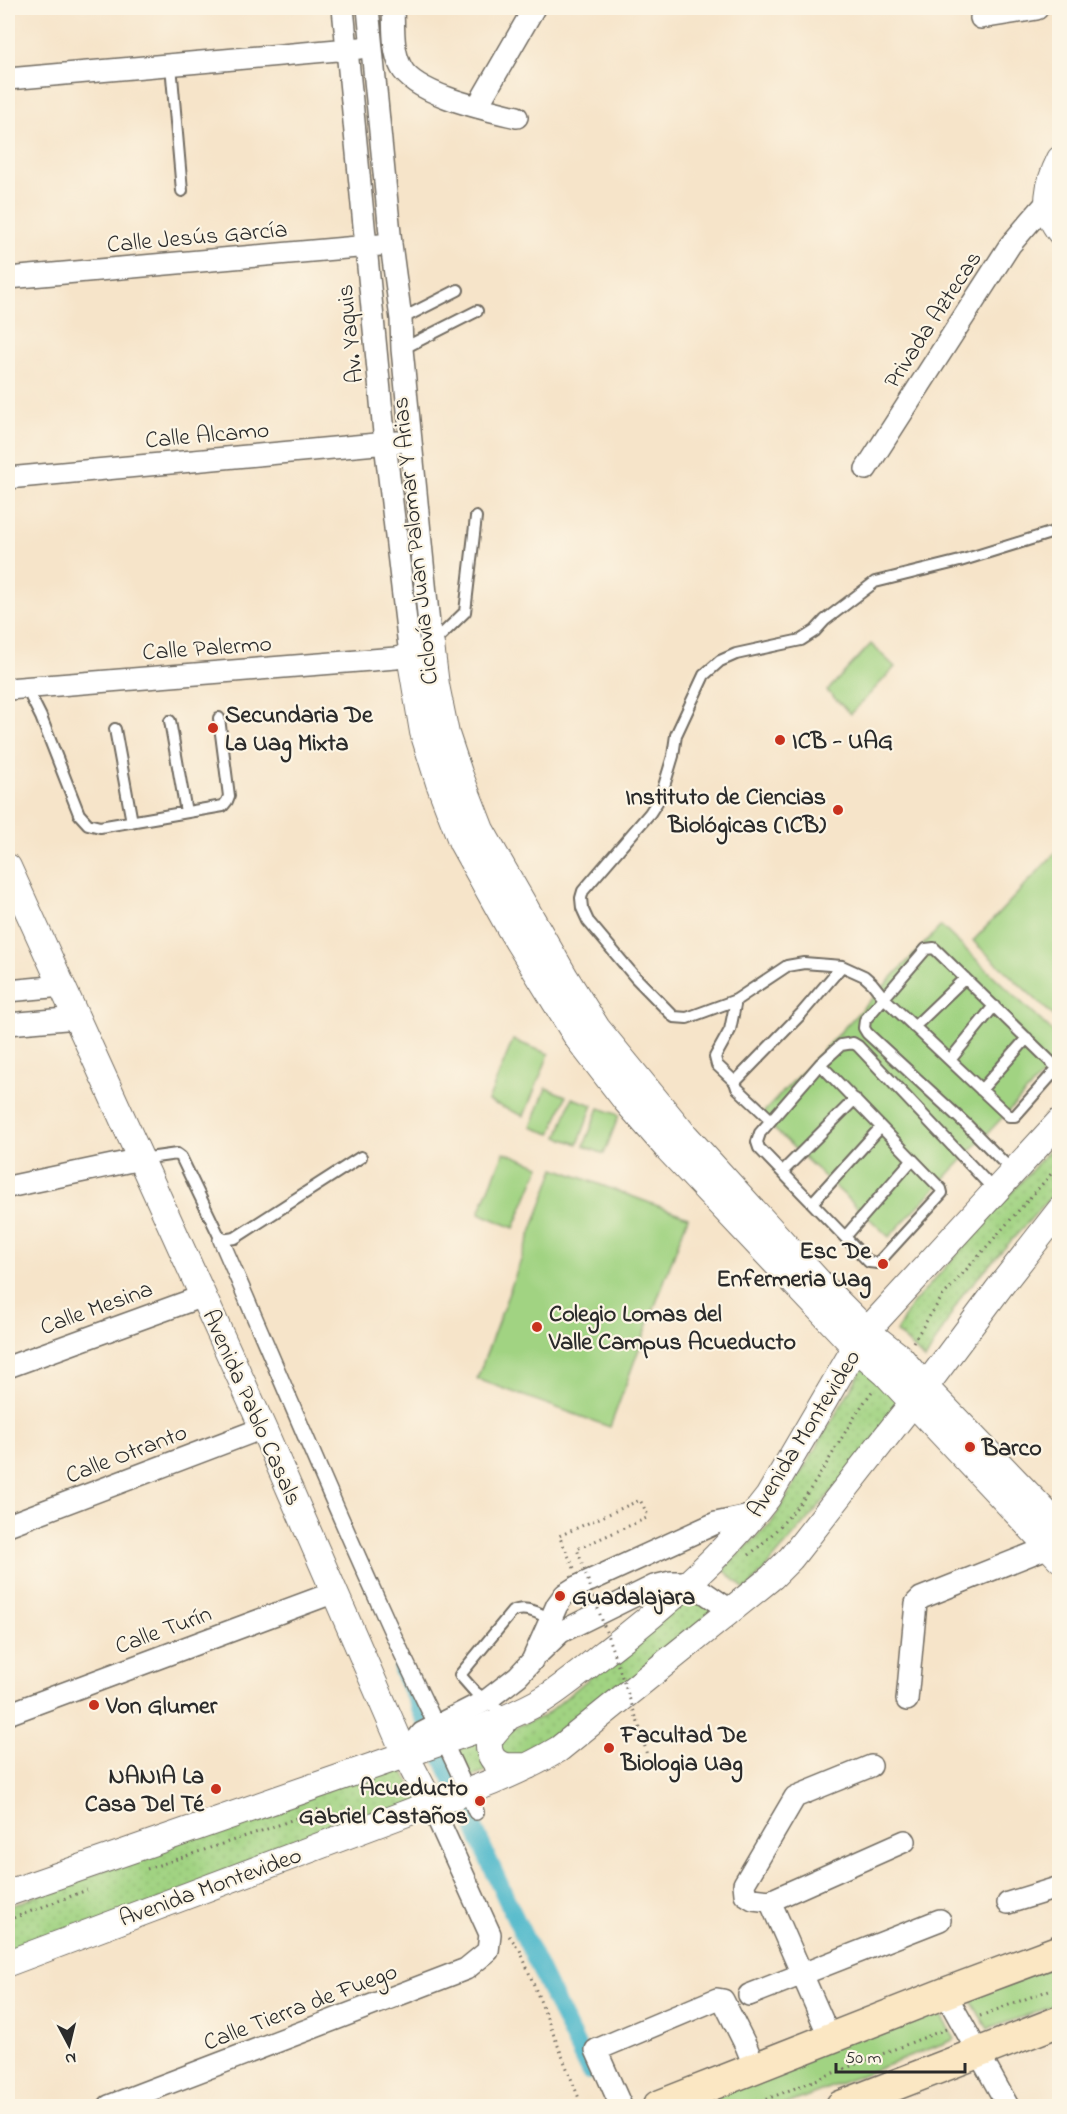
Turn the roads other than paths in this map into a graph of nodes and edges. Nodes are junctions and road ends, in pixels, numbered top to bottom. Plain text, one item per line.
1 (343, 8) edge
2 (368, 8) edge
3 (393, 8) edge
4 (534, 8) edge
5 (1037, 8) edge
6 (981, 18) dead end
7 (372, 47) junction
8 (347, 49) junction
9 (171, 64) junction
10 (8, 79) edge
11 (477, 107) junction
12 (517, 117) dead end
13 (1059, 159) edge
14 (182, 191) dead end
15 (1048, 201) junction
16 (1059, 232) edge
17 (391, 244) junction
18 (366, 246) junction
19 (8, 278) edge
20 (458, 290) dead end
21 (477, 311) dead end
22 (401, 319) junction
23 (402, 349) junction
24 (411, 441) junction
25 (386, 443) junction
26 (866, 469) dead end
27 (8, 478) edge
28 (476, 517) dead end
29 (1059, 530) edge
30 (421, 650) junction
31 (17, 688) edge
32 (219, 718) dead end
33 (170, 721) dead end
34 (115, 729) dead end
35 (186, 812) junction
36 (132, 822) junction
37 (8, 852) edge
38 (11, 874) edge
39 (842, 966) junction
40 (965, 978) junction
41 (62, 986) junction
42 (8, 991) edge
43 (884, 998) junction
44 (736, 1000) junction
45 (994, 1006) junction
46 (76, 1018) junction
47 (8, 1024) edge
48 (914, 1027) junction
49 (867, 1033) junction
50 (1027, 1038) junction
51 (858, 1046) junction
52 (950, 1060) junction
53 (820, 1064) junction
54 (735, 1082) junction
55 (981, 1090) junction
56 (855, 1099) junction
57 (771, 1120) junction
58 (1059, 1121) edge
59 (881, 1127) junction
60 (361, 1157) dead end
61 (141, 1159) junction
62 (912, 1160) junction
63 (782, 1172) junction
64 (1013, 1172) junction
65 (8, 1187) edge
66 (995, 1192) junction
67 (812, 1203) junction
68 (1059, 1210) edge
69 (845, 1237) junction
70 (220, 1240) junction
71 (203, 1296) junction
72 (862, 1340) junction
73 (8, 1367) edge
74 (919, 1395) junction
75 (263, 1428) junction
76 (754, 1515) junction
77 (8, 1525) edge
78 (1056, 1544) edge
79 (689, 1582) junction
80 (335, 1592) junction
81 (730, 1610) junction
82 (556, 1626) junction
83 (487, 1700) junction
84 (907, 1700) dead end
85 (8, 1714) edge
86 (509, 1717) junction
87 (440, 1734) junction
88 (405, 1754) junction
89 (532, 1765) junction
90 (871, 1766) dead end
91 (472, 1802) junction
92 (431, 1804) junction
93 (904, 1841) dead end
94 (1059, 1887) edge
95 (8, 1893) edge
96 (770, 1901) junction
97 (1008, 1903) dead end
98 (940, 1920) dead end
99 (490, 1934) joint
100 (1059, 1950) edge
101 (8, 1963) edge
102 (802, 1975) junction
103 (945, 1993) junction
104 (749, 1995) dead end
105 (1059, 2021) edge
106 (830, 2038) junction
107 (978, 2053) junction
108 (755, 2068) junction
109 (109, 2106) edge
110 (621, 2106) edge
111 (658, 2106) edge
112 (843, 2106) edge
113 (1008, 2106) edge

1 - 8 street, Av. Yaquis
2 - 7 street
3 - 11 street
4 - 11 street
5 - 6 street
7 - 8 street
7 - 17 street
8 - 9 street
8 - 18 street, Av. Yaquis
9 - 10 street
9 - 14 lane
11 - 12 street
13 - 15 street
15 - 16 street
15 - 26 street, Privada Aztecas
17 - 18 street, Calle Jesús García
17 - 22 street
18 - 19 street, Calle Jesús García
18 - 25 street, Av. Yaquis
20 - 22 lane
21 - 23 lane
22 - 23 street
23 - 24 street
24 - 25 street, Calle Alcamo
24 - 30 street
25 - 27 street, Calle Alcamo
25 - 30 street, Av. Yaquis
28 - 30 lane
29 - 44 lane
30 - 31 street, Calle Palermo
30 - 72 street
31 - 36 lane
32 - 35 lane
33 - 35 lane
34 - 36 lane
35 - 36 lane
37 - 38 street, Avenida Pablo Casals
38 - 41 street, Avenida Pablo Casals
39 - 43 lane
39 - 44 lane
39 - 54 lane
40 - 43 lane
40 - 45 lane
40 - 48 lane
41 - 42 street
41 - 46 street, Avenida Pablo Casals
43 - 48 lane
43 - 49 lane
44 - 54 lane
45 - 50 lane
45 - 52 lane
46 - 47 street
46 - 61 street, Avenida Pablo Casals
48 - 52 lane
49 - 51 lane
49 - 64 lane
50 - 55 lane
50 - 55 lane
51 - 53 lane
51 - 66 lane
52 - 55 lane
53 - 56 lane
53 - 57 lane
54 - 57 lane
56 - 59 lane
56 - 63 lane
57 - 63 lane
58 - 64 street, Avenida Montevideo
59 - 62 lane
59 - 67 lane
60 - 70 lane
61 - 65 street
61 - 70 lane
61 - 71 street, Avenida Pablo Casals
62 - 69 lane
62 - 69 lane
63 - 67 lane
64 - 66 street, Avenida Montevideo
66 - 72 street, Avenida Montevideo
67 - 69 lane
68 - 74 street, Avenida Montevideo
70 - 87 street
71 - 73 street, Calle Mesina
71 - 75 street, Avenida Pablo Casals
72 - 74 street
72 - 76 street, Avenida Montevideo
74 - 78 street
74 - 81 street, Avenida Montevideo
75 - 77 street, Calle Otranto
75 - 80 street, Avenida Pablo Casals
76 - 79 street, Avenida Montevideo
76 - 82 street
78 - 84 street
79 - 81 street
79 - 82 street
79 - 86 street, Avenida Montevideo
80 - 85 street, Calle Turín
80 - 88 street, Avenida Pablo Casals
81 - 89 street, Avenida Montevideo
82 - 83 street
82 - 83 lane
83 - 86 lane
83 - 87 street
86 - 87 street, Avenida Montevideo
86 - 89 street
87 - 88 street, Avenida Montevideo
87 - 91 street
88 - 92 street, Avenida Pablo Casals
88 - 95 street, Avenida Montevideo
89 - 91 street, Avenida Montevideo
90 - 96 street
91 - 92 street, Avenida Montevideo
92 - 99 street, Avenida Pablo Casals
92 - 101 street, Avenida Montevideo
93 - 96 street
94 - 97 street
96 - 102 street
98 - 102 street
99 - 109 street, Calle Tierra de Fuego
100 - 103 main road
102 - 104 street
102 - 106 street
103 - 106 main road
103 - 107 street
105 - 107 main road
106 - 108 main road
107 - 112 main road
107 - 113 street
108 - 110 street
108 - 111 main road

